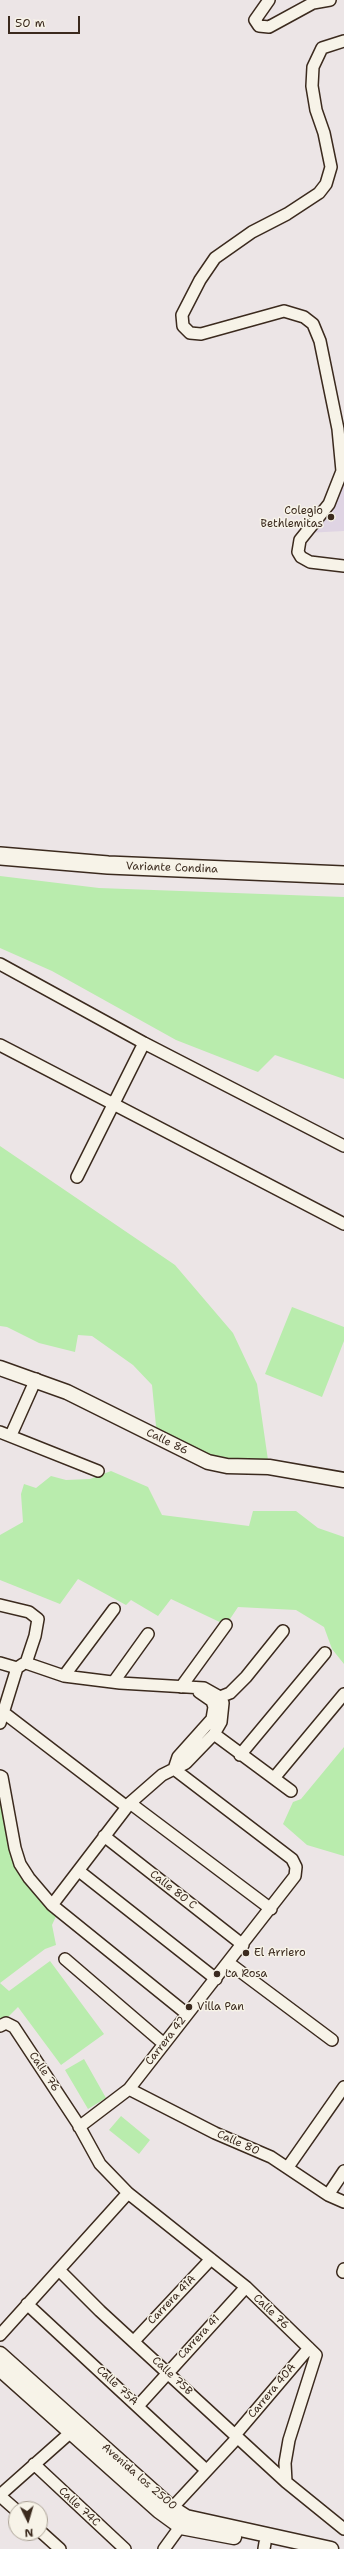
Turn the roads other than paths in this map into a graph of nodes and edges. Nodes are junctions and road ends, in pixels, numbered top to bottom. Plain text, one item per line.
1 (269, 0) edge
2 (330, 0) edge
3 (344, 41) edge
4 (344, 566) edge
5 (0, 856) edge
6 (343, 875) edge
7 (0, 964) edge
8 (144, 1043) junction
9 (0, 1045) edge
10 (111, 1105) junction
11 (344, 1146) edge
12 (77, 1177) dead end
13 (344, 1224) edge
14 (0, 1368) edge
15 (36, 1379) junction
16 (0, 1432) edge
17 (11, 1435) junction
18 (98, 1471) dead end
19 (344, 1480) edge
20 (0, 1605) edge
21 (114, 1609) dead end
22 (226, 1625) dead end
23 (283, 1631) dead end
24 (148, 1634) dead end
25 (325, 1653) dead end
26 (0, 1664) edge
27 (21, 1665) junction
28 (64, 1676) junction
29 (114, 1680) junction
30 (184, 1688) junction
31 (344, 1694) edge
32 (220, 1697) junction
33 (2, 1718) edge
34 (214, 1734) junction
35 (240, 1755) junction
36 (174, 1769) junction
37 (1, 1777) edge
38 (274, 1778) junction
39 (291, 1791) dead end
40 (129, 1805) junction
41 (104, 1836) junction
42 (79, 1871) junction
43 (52, 1905) junction
44 (271, 1909) junction
45 (243, 1945) junction
46 (65, 1959) dead end
47 (229, 1963) junction
48 (216, 1979) junction
49 (187, 2014) junction
50 (3, 2025) edge
51 (332, 2040) dead end
52 (164, 2044) junction
53 (344, 2087) edge
54 (129, 2089) junction
55 (79, 2125) junction
56 (288, 2167) junction
57 (344, 2171) edge
58 (128, 2193) junction
59 (328, 2195) junction
60 (344, 2202) edge
61 (211, 2259) junction
62 (59, 2270) junction
63 (246, 2287) junction
64 (27, 2304) junction
65 (0, 2335) edge
66 (134, 2341) junction
67 (308, 2348) junction
68 (0, 2354) edge
69 (0, 2369) edge
70 (168, 2372) junction
71 (138, 2406) junction
72 (71, 2432) junction
73 (236, 2436) junction
74 (34, 2464) junction
75 (206, 2470) junction
76 (286, 2482) junction
77 (0, 2495) edge
78 (8, 2502) edge
79 (172, 2508) junction
80 (183, 2522) junction
81 (344, 2529) edge
82 (48, 2538) edge
83 (265, 2546) edge
84 (60, 2549) edge
85 (125, 2549) edge
86 (164, 2549) edge
87 (288, 2549) edge
88 (331, 2549) edge

1 - 2 street
3 - 4 street
5 - 6 highway, Variante Condina
7 - 8 street
8 - 10 street
8 - 11 street
9 - 10 street
10 - 12 street
10 - 13 street
14 - 15 main road, Calle 86
15 - 17 street
15 - 19 main road, Calle 86
16 - 17 street
17 - 18 street
20 - 27 street
21 - 28 street
22 - 30 street
23 - 32 street
24 - 29 street
25 - 35 street
26 - 27 street
27 - 28 street
27 - 33 street
28 - 29 street
29 - 30 street
30 - 32 street
30 - 36 street
31 - 38 street
32 - 34 street
33 - 40 street
34 - 35 street
34 - 36 street
35 - 38 street
36 - 40 street
36 - 44 street, Carrera 42
37 - 43 street
38 - 39 street
40 - 41 street
40 - 44 street
41 - 42 street
41 - 45 street, Calle 80 C
42 - 43 street
42 - 48 street
43 - 49 street
44 - 45 street, Carrera 42
45 - 47 street, Carrera 42
46 - 52 street
47 - 48 street, Carrera 42
47 - 51 street
48 - 49 street, Carrera 42
49 - 52 street, Carrera 42
50 - 55 street, Calle 76
52 - 54 street, Carrera 42
53 - 56 street
54 - 55 street, Carrera 42
54 - 56 street, Calle 80
55 - 58 street, Calle 76
56 - 59 street, Calle 80
57 - 59 street
58 - 61 street, Calle 76
58 - 62 street
59 - 60 street, Calle 80
61 - 63 street, Calle 76
61 - 66 street, Carrera 41A
62 - 64 street
62 - 66 street, Calle 75B
63 - 67 street, Calle 76
63 - 70 street, Carrera 41
64 - 65 street
64 - 71 street, Calle 75A
66 - 70 street, Calle 75B
67 - 73 street, Carrera 40A
67 - 76 street, Calle 76
68 - 79 main road, Avenida los 2500
69 - 72 main road, Avenida los 2500
70 - 71 street, Carrera 41
70 - 73 street, Calle 75B
71 - 75 street, Calle 75A
72 - 74 street
72 - 80 main road, Avenida los 2500
73 - 75 street, Carrera 40A
73 - 76 street, Calle 75B
74 - 77 street
74 - 85 street, Calle 74C
75 - 79 street, Carrera 40A
76 - 81 street
77 - 78 street
79 - 80 main road, Avenida los 2500
80 - 83 main road, Avenida los 2500
80 - 86 street
80 - 88 main road, Avenida los 2500
82 - 84 street
83 - 87 main road, Avenida los 2500

